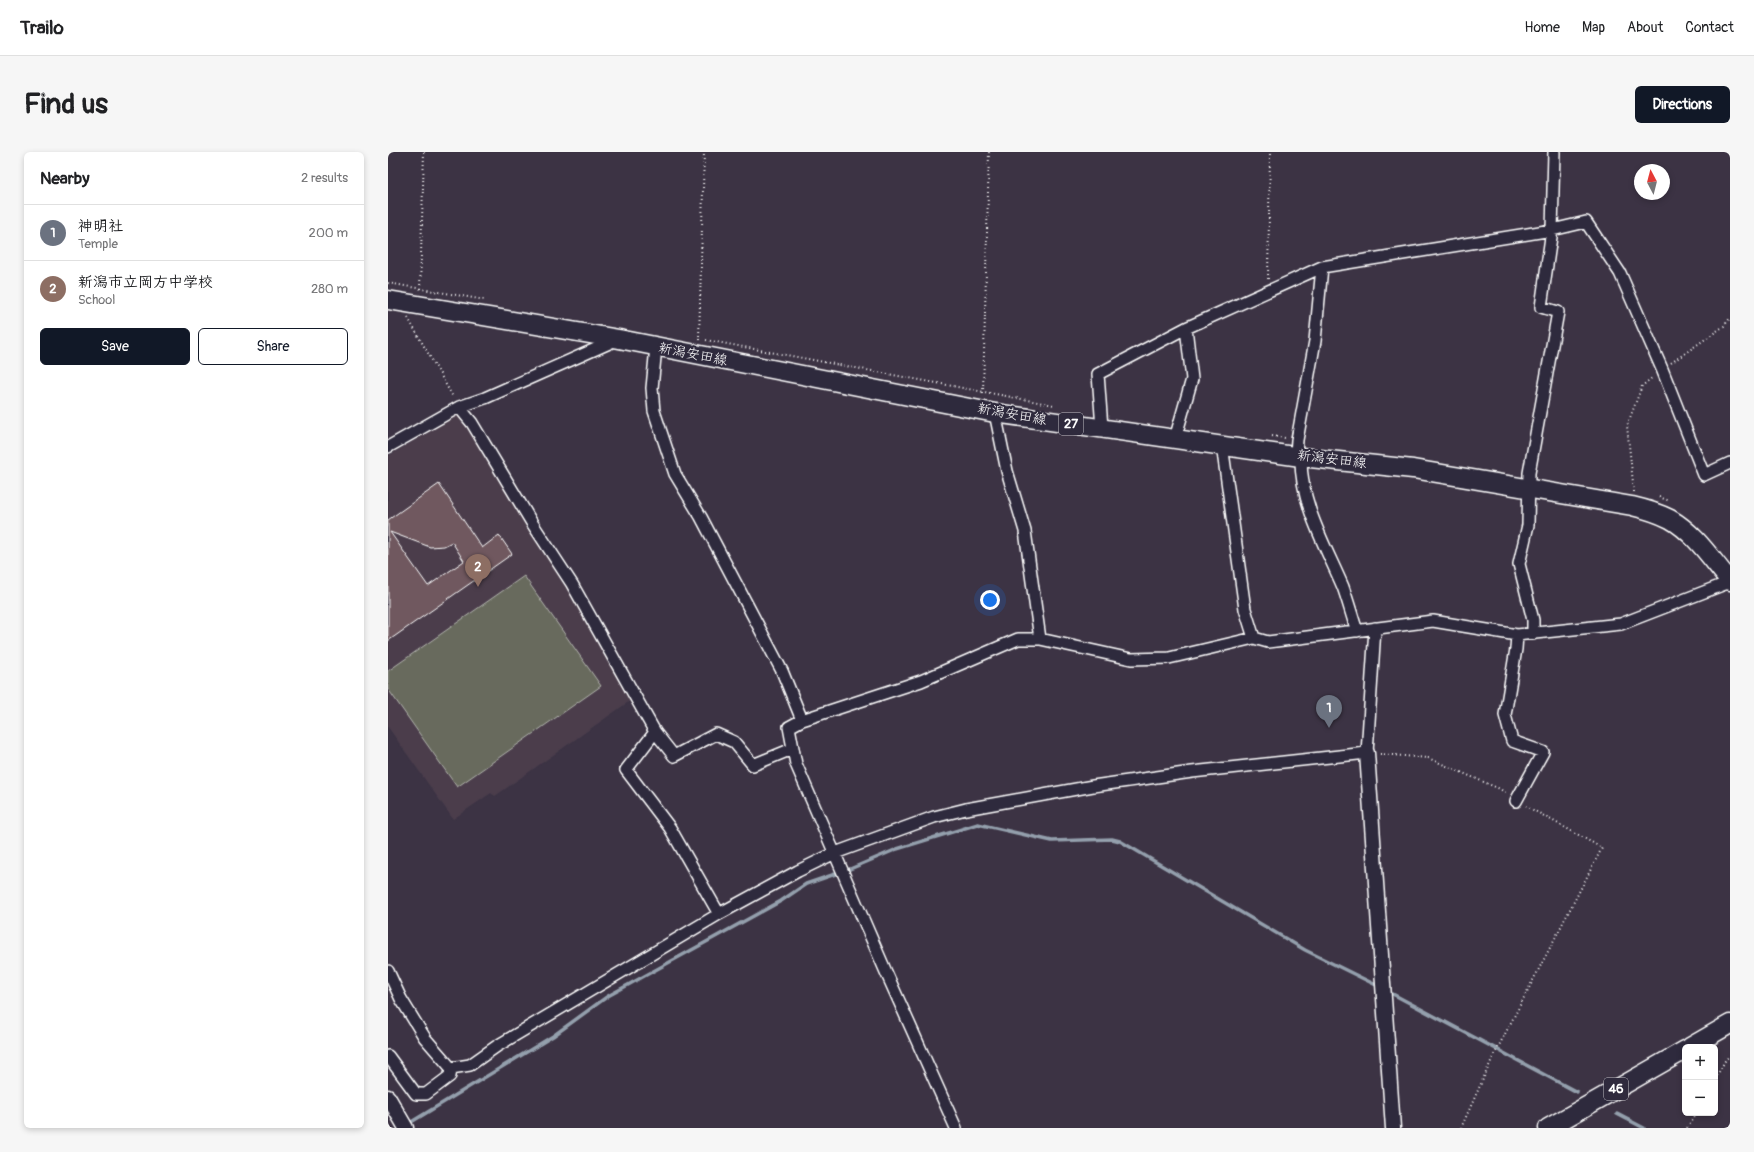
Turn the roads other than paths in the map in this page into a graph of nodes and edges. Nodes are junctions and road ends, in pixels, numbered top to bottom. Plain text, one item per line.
1 (1554, 152) edge
2 (1552, 230) junction
3 (1322, 266) junction
4 (394, 301) edge
5 (1186, 328) junction
6 (619, 339) junction
7 (656, 347) junction
8 (987, 405) junction
9 (459, 407) junction
10 (1102, 428) junction
11 (1175, 439) junction
12 (1222, 445) junction
13 (388, 447) edge
14 (1298, 450) junction
15 (1730, 463) edge
16 (1529, 487) junction
17 (1730, 582) edge
18 (1375, 628) junction
19 (1356, 631) junction
20 (1533, 634) junction
21 (1516, 636) junction
22 (1254, 638) junction
23 (1040, 639) junction
24 (802, 720) junction
25 (655, 732) junction
26 (792, 749) junction
27 (1367, 753) junction
28 (1516, 801) road end
29 (835, 854) junction
30 (719, 914) junction
31 (388, 971) edge
32 (1730, 1024) edge
33 (1695, 1044) edge
34 (1682, 1052) edge
35 (388, 1056) edge
36 (451, 1068) junction
37 (388, 1097) edge
38 (406, 1128) edge
39 (956, 1128) edge
40 (1393, 1128) edge
41 (1548, 1128) edge

1 - 2 street
2 - 3 street
2 - 15 street
2 - 16 street
3 - 5 street
3 - 14 street
4 - 6 main road, 新潟安田線 / 27
5 - 10 street
5 - 11 street
6 - 7 main road, 新潟安田線 / 27
6 - 9 street
7 - 8 main road, 新潟安田線 / 27
7 - 24 street
8 - 10 main road, 新潟安田線 / 27
8 - 23 street
9 - 13 street
9 - 25 street
10 - 11 main road, 新潟安田線 / 27
11 - 12 main road, 新潟安田線 / 27
12 - 14 main road, 新潟安田線 / 27
12 - 22 street
14 - 16 main road, 新潟安田線 / 27
14 - 19 street
16 - 17 main road, 新潟安田線 / 27
16 - 20 street
17 - 20 street
18 - 19 street
18 - 21 street
18 - 27 street
19 - 22 street
20 - 21 street
21 - 28 street
22 - 23 street
23 - 24 street
24 - 26 street
25 - 26 street
25 - 30 street
26 - 29 street
27 - 29 street
27 - 40 street
29 - 30 street
29 - 39 street
30 - 36 street
31 - 36 street
32 - 33 main road
34 - 41 main road, 46
35 - 36 street
37 - 38 street

